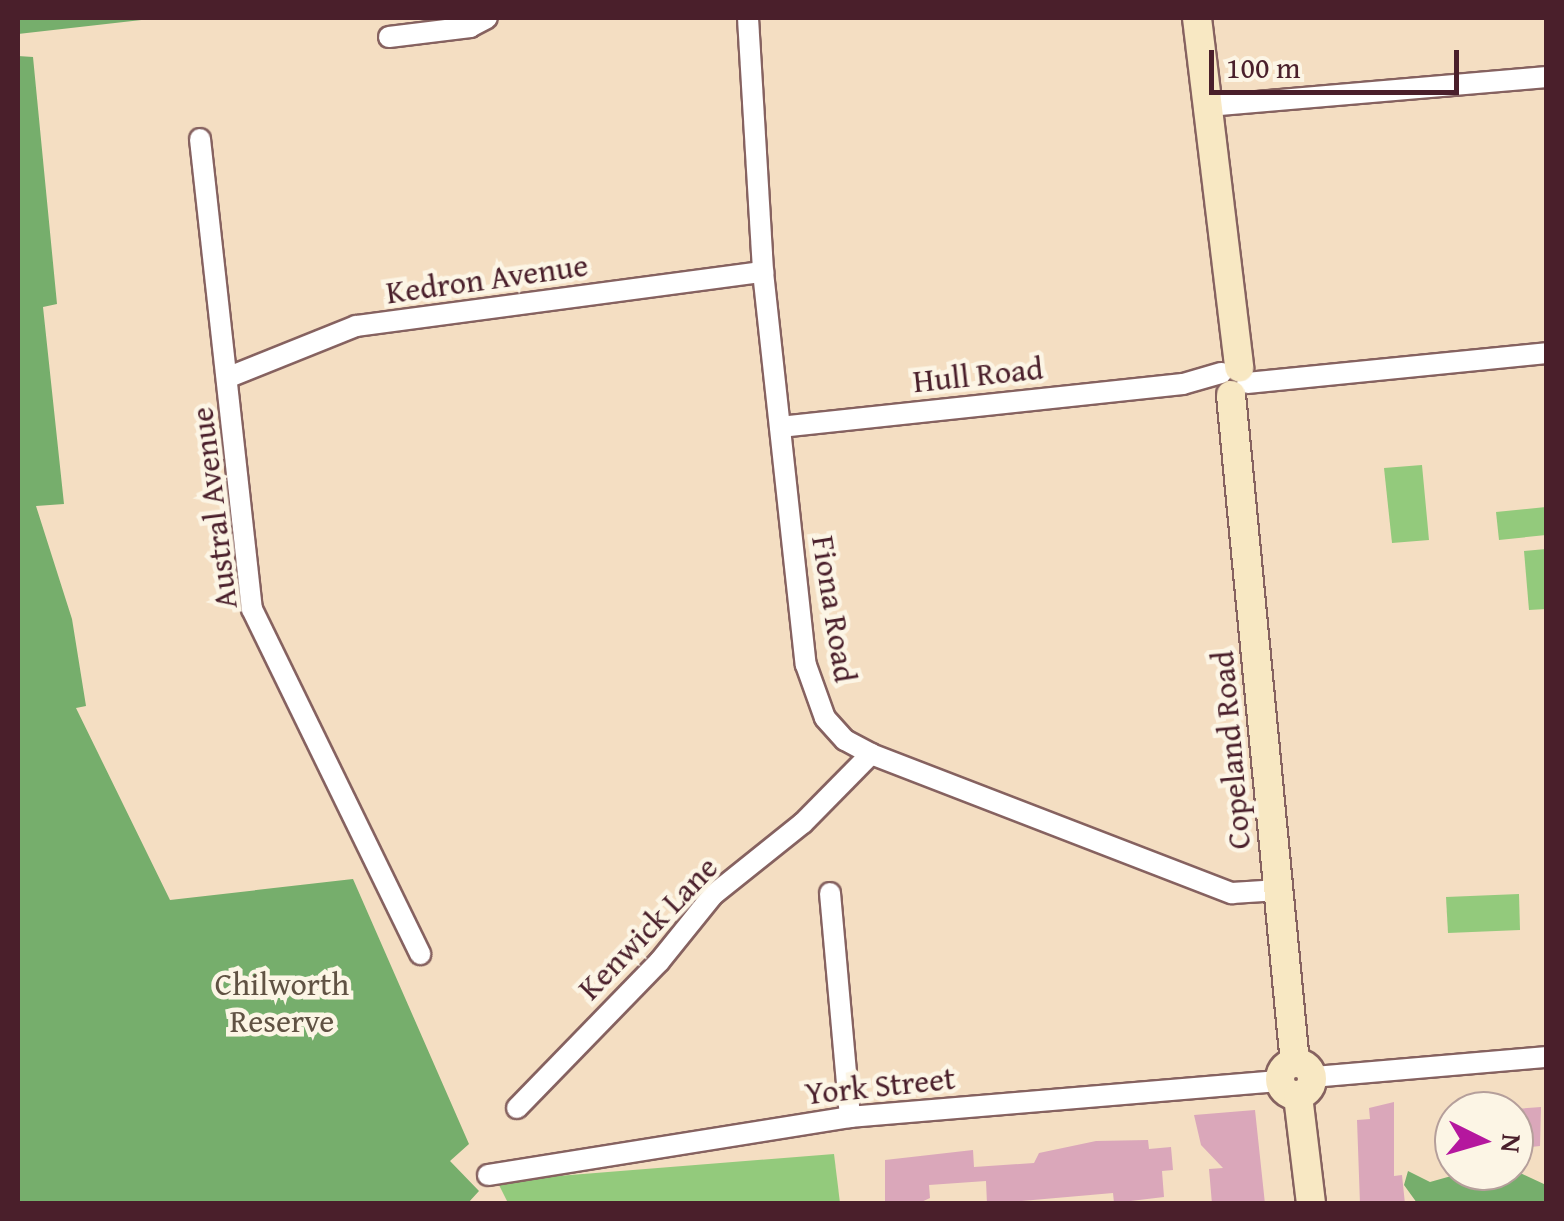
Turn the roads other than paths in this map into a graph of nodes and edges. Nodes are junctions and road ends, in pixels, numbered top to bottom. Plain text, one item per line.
1 (487, 18) edge
2 (748, 18) edge
3 (1197, 18) edge
4 (389, 36) dead end
5 (1546, 77) edge
6 (1209, 106) junction
7 (200, 139) dead end
8 (763, 272) junction
9 (1546, 353) edge
10 (228, 377) junction
11 (1234, 380) junction
12 (780, 426) junction
13 (871, 754) junction
14 (1279, 890) junction
15 (830, 893) dead end
16 (420, 954) dead end
17 (1546, 1057) edge
18 (1296, 1079) junction
19 (516, 1108) dead end
20 (850, 1117) junction
21 (488, 1174) dead end
22 (1311, 1204) edge

1 - 4 street
2 - 8 street, Fiona Road
3 - 6 main road, Copeland Road
5 - 6 street
6 - 11 main road, Copeland Road
7 - 10 street, Austral Avenue
8 - 10 street, Kedron Avenue
8 - 12 street, Fiona Road
9 - 11 street, Hull Road
10 - 16 street, Austral Avenue
11 - 12 street, Hull Road
11 - 14 main road, Copeland Road
12 - 13 street, Fiona Road
13 - 14 street, Fiona Road
13 - 19 street, Kenwick Lane
14 - 18 main road, Copeland Road
15 - 20 street
17 - 18 street, York Street
18 - 20 street, York Street
18 - 22 main road, Copeland Road
20 - 21 street, York Street

